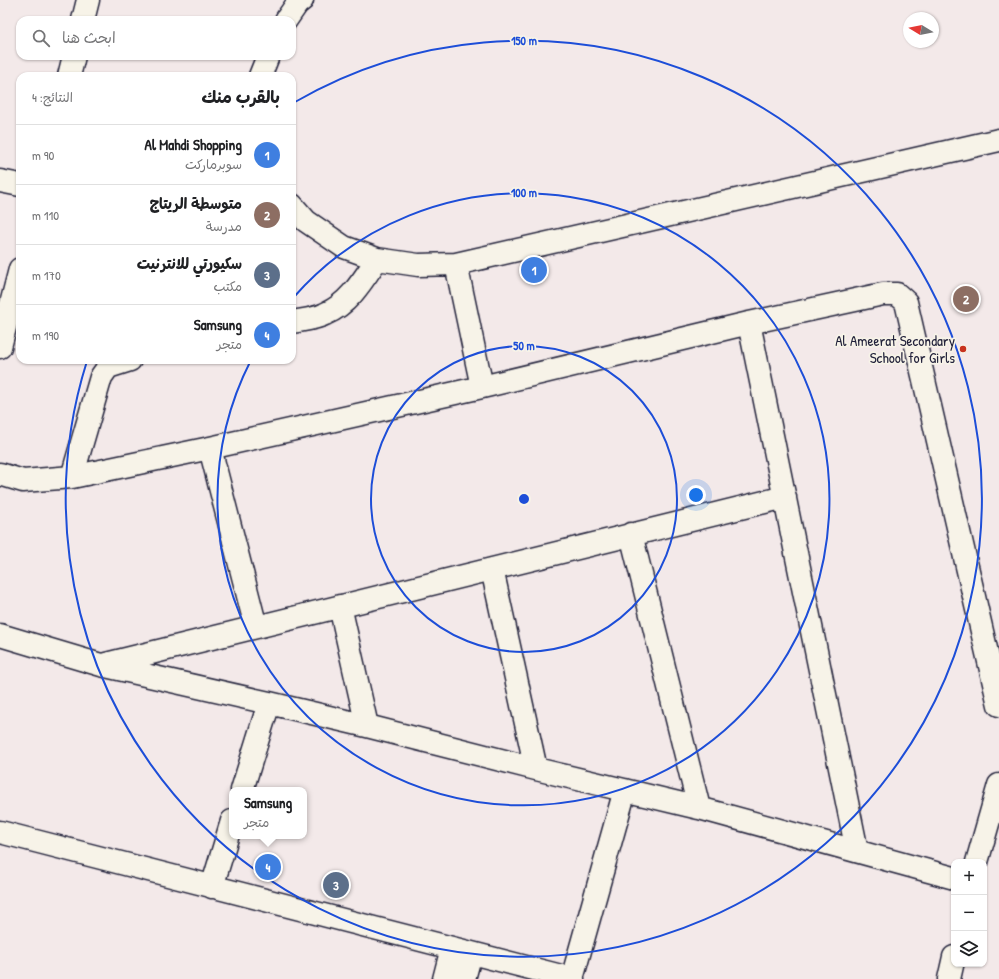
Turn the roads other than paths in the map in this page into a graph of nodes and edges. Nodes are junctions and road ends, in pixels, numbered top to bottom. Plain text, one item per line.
1 (88, 0) edge
2 (302, 0) edge
3 (84, 16) edge
4 (289, 16) edge
5 (73, 60) edge
6 (266, 60) edge
7 (70, 72) edge
8 (262, 72) edge
9 (999, 140) edge
10 (0, 182) edge
11 (16, 185) edge
12 (296, 210) edge
13 (377, 259) junction
14 (456, 264) junction
15 (16, 285) edge
16 (296, 321) edge
17 (750, 323) junction
18 (0, 347) edge
19 (117, 364) edge
20 (482, 387) junction
21 (210, 448) junction
22 (0, 474) edge
23 (72, 477) junction
24 (785, 497) junction
25 (631, 534) junction
26 (492, 569) junction
27 (340, 606) junction
28 (256, 627) junction
29 (0, 635) edge
30 (101, 665) junction
31 (268, 703) junction
32 (999, 705) edge
33 (367, 726) junction
34 (536, 769) junction
35 (999, 786) edge
36 (243, 787) edge
37 (626, 790) junction
38 (699, 808) junction
39 (229, 831) edge
40 (0, 832) edge
41 (857, 851) junction
42 (978, 859) edge
43 (951, 877) edge
44 (212, 887) junction
45 (461, 951) junction
46 (952, 967) edge
47 (444, 979) edge
48 (464, 979) edge
49 (572, 979) edge
50 (949, 979) edge

1 - 3 street
2 - 4 street
5 - 7 street
6 - 8 street
9 - 14 street
10 - 11 street
12 - 13 street
13 - 14 street
13 - 16 street
14 - 20 street
15 - 18 street
17 - 20 street
17 - 24 street
17 - 32 street
19 - 23 street
20 - 21 street
21 - 23 street
21 - 28 street
22 - 23 street
24 - 25 street
24 - 41 street
25 - 26 street
25 - 38 street
26 - 27 street
26 - 34 street
27 - 28 street
27 - 33 street
28 - 30 street
29 - 30 street
30 - 31 street
31 - 33 street
31 - 36 street
33 - 34 street
34 - 37 street
35 - 42 street
37 - 38 street
37 - 49 street
38 - 41 street
39 - 44 street
40 - 44 street
41 - 43 street
44 - 45 street
45 - 47 street
45 - 48 street
45 - 49 street
46 - 50 street

